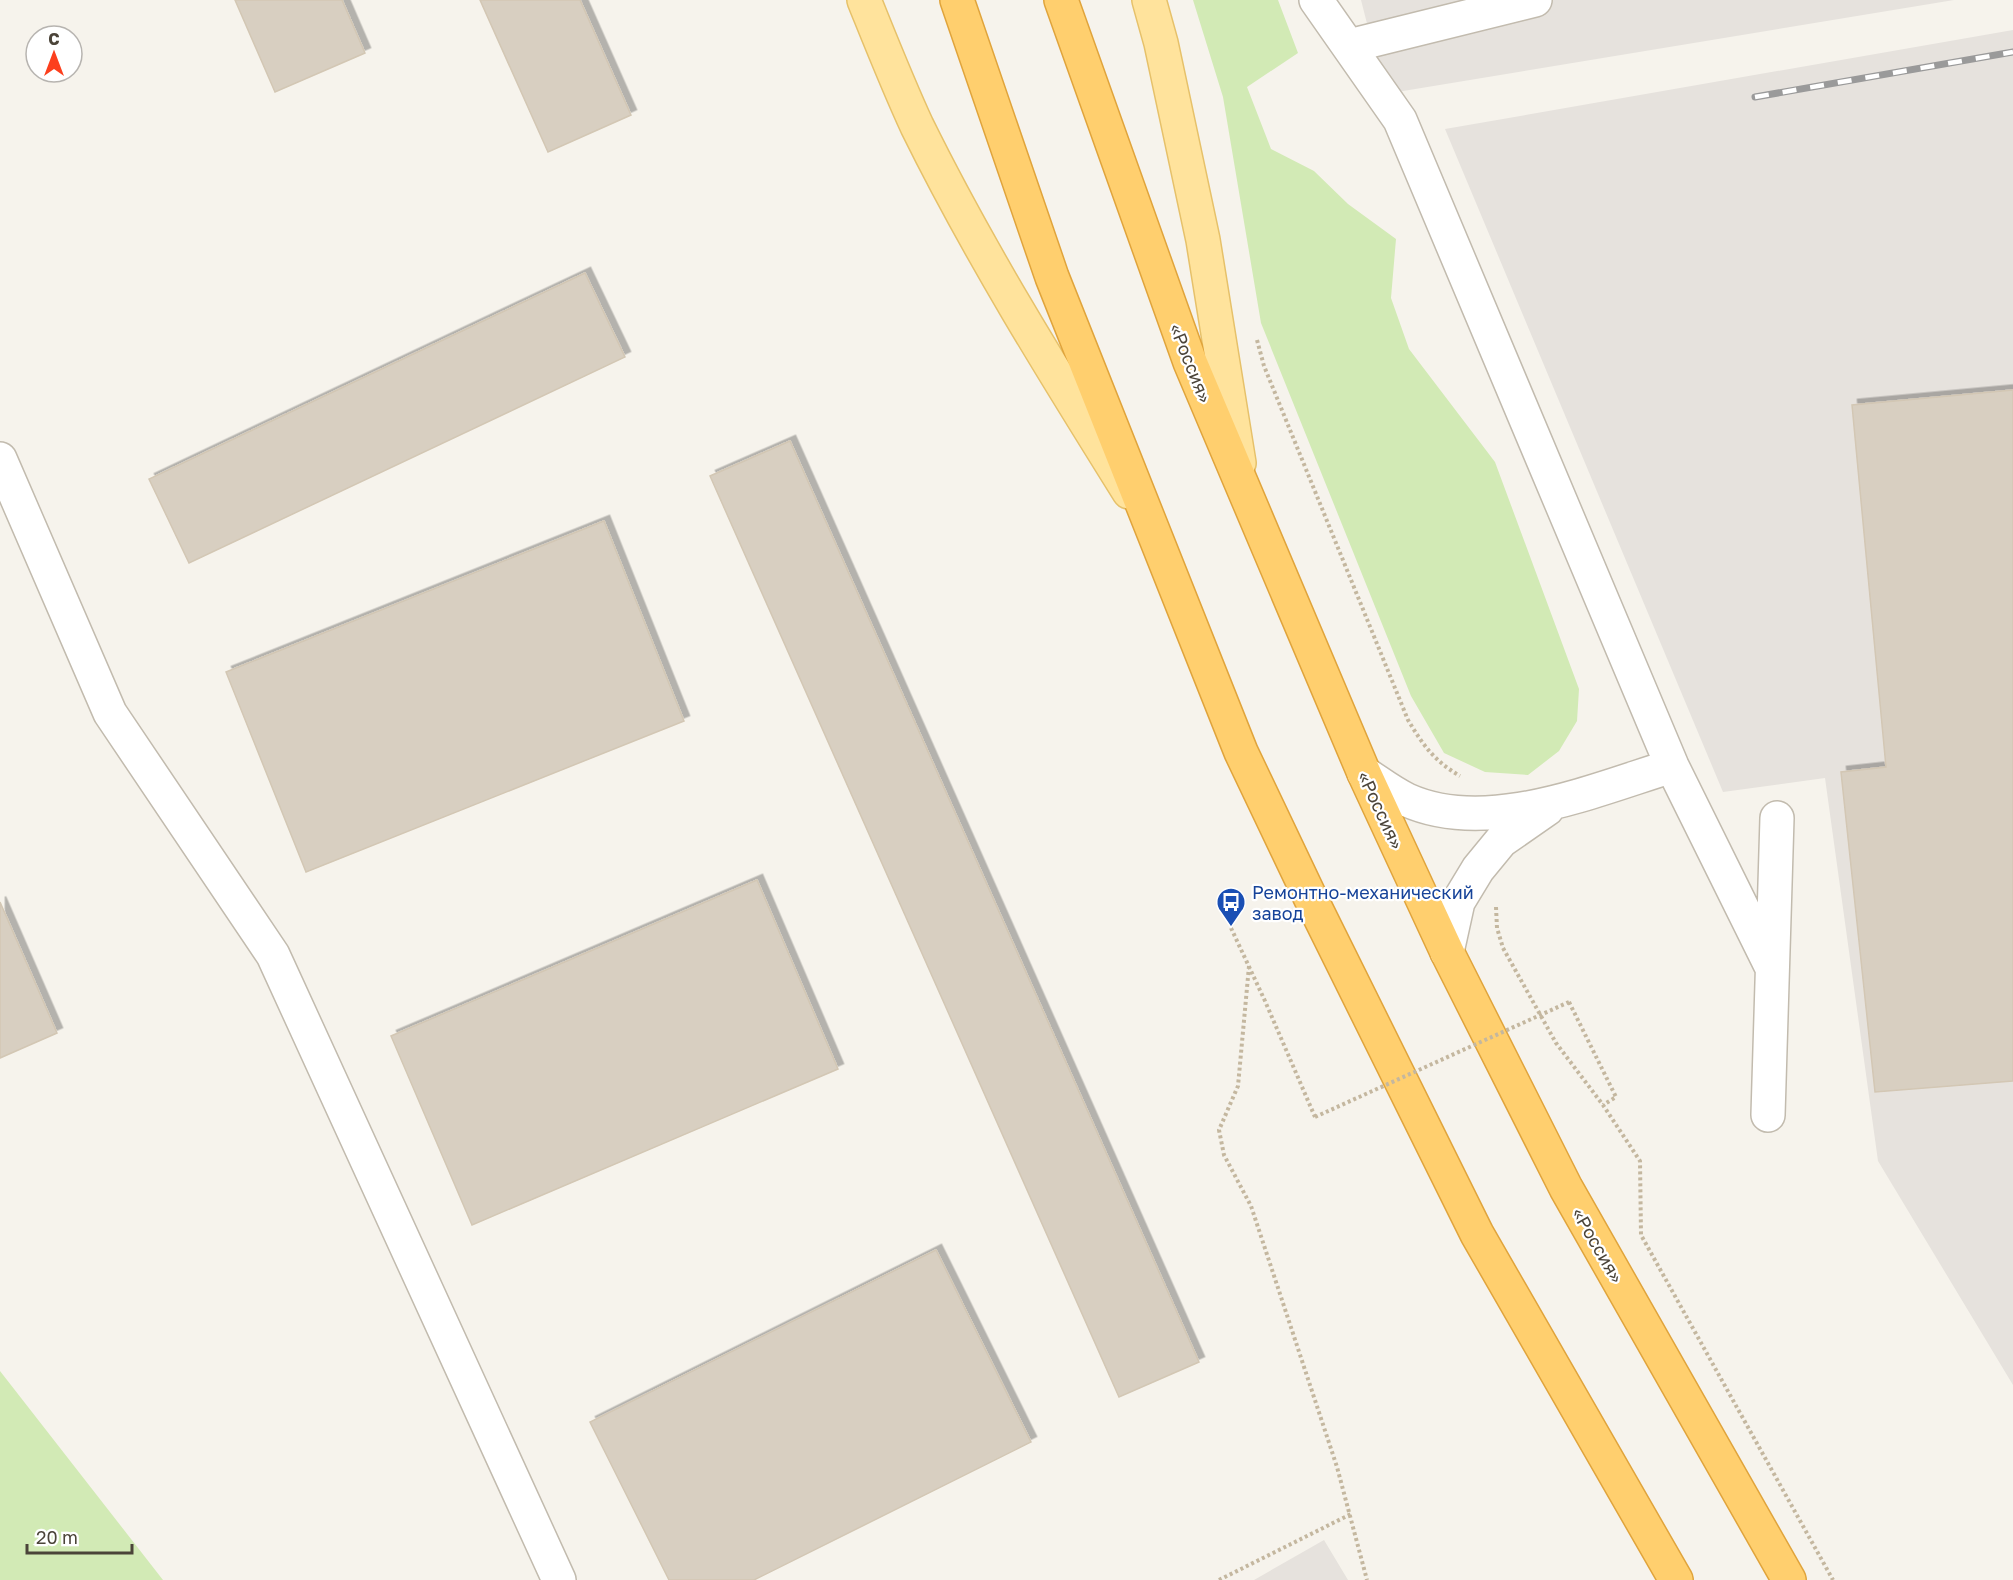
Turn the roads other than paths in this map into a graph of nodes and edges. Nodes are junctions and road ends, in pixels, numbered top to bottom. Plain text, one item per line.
1 (864, 0) edge
2 (957, 0) edge
3 (1060, 0) edge
4 (1149, 0) edge
5 (1316, 0) edge
6 (1535, 0) edge
7 (1349, 46) junction
8 (0, 459) edge
9 (1244, 490) junction
10 (1150, 526) junction
11 (1671, 766) junction
12 (1364, 773) junction
13 (1558, 801) junction
14 (1777, 818) dead end
15 (1447, 952) junction
16 (1772, 968) junction
17 (1768, 1115) dead end
18 (559, 1580) edge
19 (1676, 1580) edge
20 (1789, 1580) edge

1 - 10 main road
2 - 10 highway
3 - 9 highway, «Россия»
4 - 9 main road
5 - 7 lane
6 - 7 lane
7 - 11 lane
8 - 18 lane
9 - 12 highway, «Россия»
10 - 19 highway
11 - 13 lane
11 - 16 lane
12 - 13 lane
12 - 15 highway, «Россия»
13 - 15 lane
14 - 16 lane
15 - 20 highway, «Россия»
16 - 17 lane

